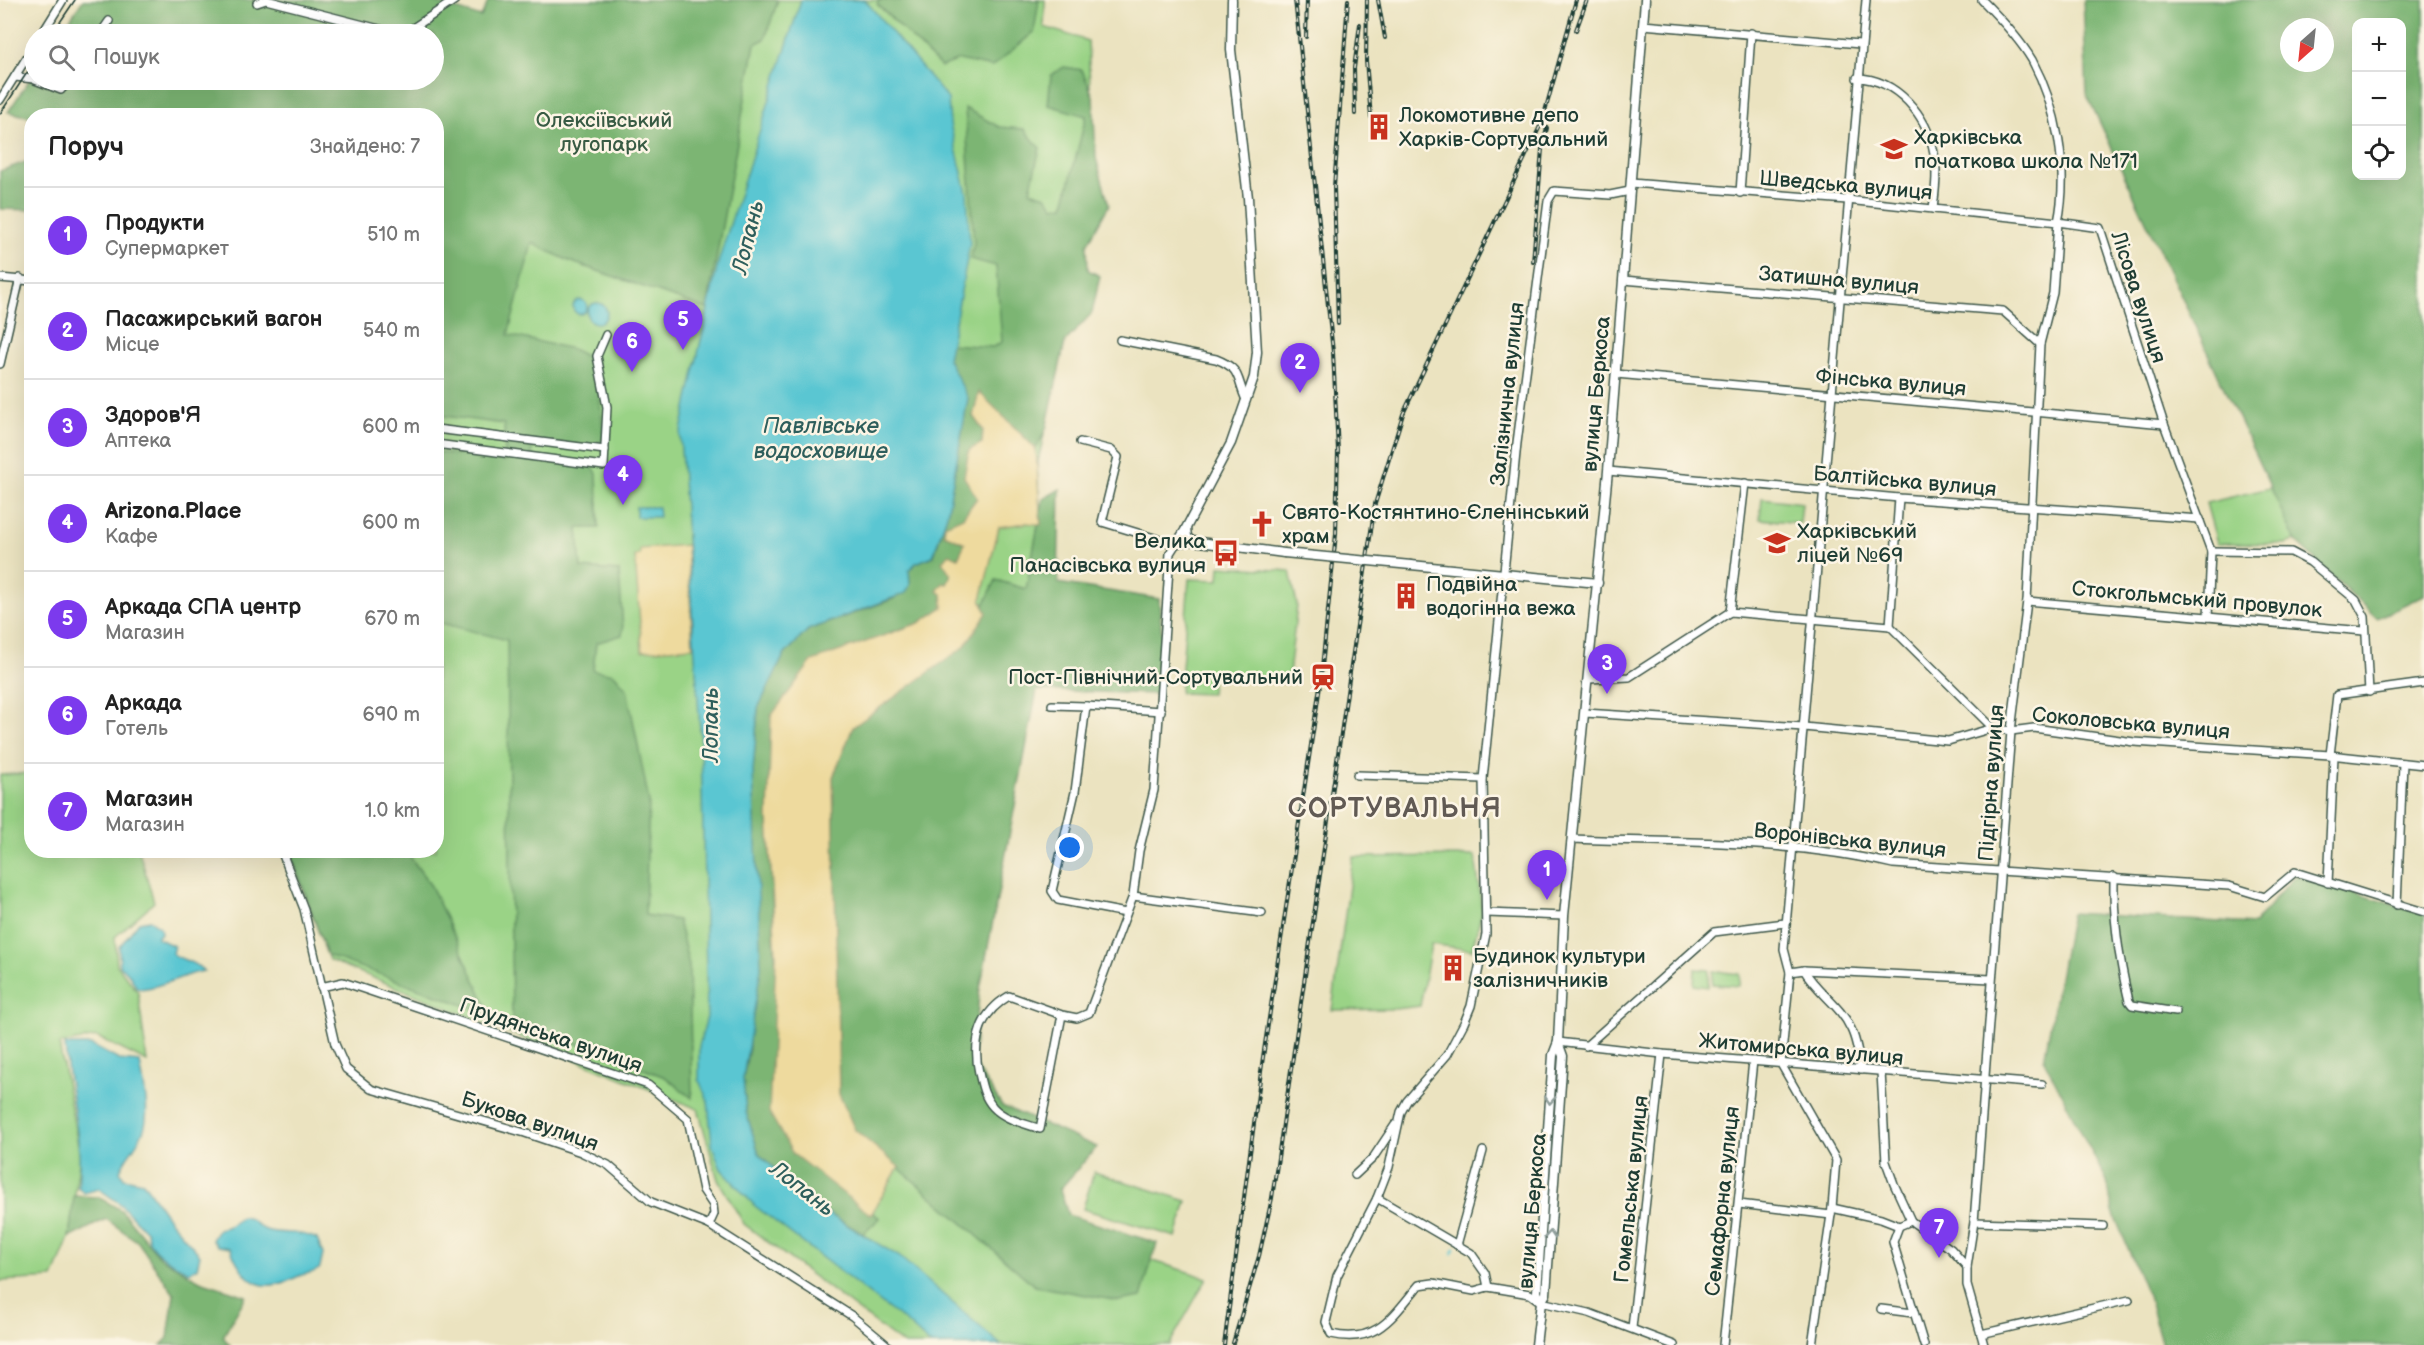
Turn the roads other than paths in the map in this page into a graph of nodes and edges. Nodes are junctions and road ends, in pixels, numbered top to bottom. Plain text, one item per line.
1 (63, 0) edge
2 (455, 0) edge
3 (1232, 0) edge
4 (1645, 0) edge
5 (1866, 0) edge
6 (1982, 0) edge
7 (257, 3) dead end
8 (109, 21) dead end
9 (48, 24) edge
10 (107, 24) edge
11 (360, 24) edge
12 (419, 24) edge
13 (1643, 25) junction
14 (1751, 33) junction
15 (1860, 44) junction
16 (24, 62) edge
17 (15, 77) junction
18 (24, 78) edge
19 (1857, 78) junction
20 (0, 100) edge
21 (1630, 187) junction
22 (1740, 193) junction
23 (1846, 200) junction
24 (1548, 201) joint
25 (1933, 209) junction
26 (2058, 222) junction
27 (0, 278) edge
28 (20, 278) junction
29 (24, 279) edge
30 (1623, 280) junction
31 (1839, 296) junction
32 (606, 335) dead end
33 (1120, 340) dead end
34 (2040, 344) junction
35 (0, 364) edge
36 (1616, 374) junction
37 (1831, 394) junction
38 (1246, 400) junction
39 (2037, 410) junction
40 (2164, 424) junction
41 (444, 430) edge
42 (1080, 442) dead end
43 (444, 445) edge
44 (605, 450) junction
45 (1608, 471) junction
46 (1745, 483) junction
47 (1823, 491) junction
48 (1899, 498) junction
49 (2031, 508) junction
50 (2200, 519) junction
51 (1186, 528) junction
52 (1192, 541) junction
53 (1174, 544) junction
54 (2211, 551) junction
55 (1505, 574) junction
56 (1598, 583) junction
57 (2027, 601) junction
58 (1730, 612) junction
59 (2208, 617) junction
60 (1813, 619) junction
61 (1890, 626) junction
62 (2364, 631) junction
63 (1588, 679) junction
64 (2424, 683) edge
65 (2369, 692) junction
66 (1052, 705) dead end
67 (1086, 706) junction
68 (1161, 711) junction
69 (1585, 713) junction
70 (1804, 727) junction
71 (1994, 728) junction
72 (2011, 731) junction
73 (2332, 756) junction
74 (2403, 763) junction
75 (2424, 765) edge
76 (1356, 775) dead end
77 (1483, 779) junction
78 (1572, 838) junction
79 (1794, 848) junction
80 (284, 858) edge
81 (2002, 870) junction
82 (2114, 877) junction
83 (2328, 883) junction
84 (1133, 896) junction
85 (2397, 905) junction
86 (2424, 912) edge
87 (1126, 913) junction
88 (1262, 913) dead end
89 (1487, 914) junction
90 (1564, 916) junction
91 (1785, 923) junction
92 (1804, 970) junction
93 (1790, 972) junction
94 (1990, 979) junction
95 (321, 987) junction
96 (2176, 1012) dead end
97 (1062, 1015) junction
98 (1558, 1042) junction
99 (1586, 1046) junction
100 (1662, 1054) junction
101 (1753, 1061) junction
102 (1781, 1064) junction
103 (1861, 1070) junction
104 (1881, 1072) junction
105 (1983, 1080) junction
106 (2042, 1084) dead end
107 (1398, 1120) junction
108 (1484, 1151) dead end
109 (1355, 1175) dead end
110 (1377, 1198) junction
111 (1739, 1204) junction
112 (1832, 1212) junction
113 (1911, 1221) junction
114 (1974, 1222) junction
115 (709, 1225) junction
116 (1899, 1226) junction
117 (2103, 1226) dead end
118 (1456, 1244) junction
119 (1967, 1267) junction
120 (1488, 1287) junction
121 (2130, 1300) dead end
122 (1540, 1302) junction
123 (1881, 1309) dead end
124 (1913, 1313) junction
125 (1632, 1328) junction
126 (1981, 1334) junction
127 (887, 1345) edge
128 (1536, 1345) edge
129 (1674, 1345) edge
130 (1723, 1345) edge
131 (1812, 1345) edge
132 (1924, 1345) edge
133 (1984, 1345) edge

1 - 9 street
2 - 12 street
3 - 38 street
4 - 13 street, вулиця Беркоса
5 - 15 street
6 - 26 street
7 - 11 street
8 - 10 street
13 - 14 street
13 - 21 street, вулиця Беркоса
14 - 15 street
14 - 22 street
15 - 19 street
16 - 17 street
17 - 18 street
17 - 20 street
19 - 23 street
19 - 25 street
21 - 22 street, Шведська вулиця
21 - 24 street, Шведська вулиця
21 - 30 street, вулиця Беркоса
22 - 23 street, Шведська вулиця
23 - 25 street, Шведська вулиця
23 - 31 street
24 - 55 street, Залізнична вулиця
25 - 26 street, Шведська вулиця
26 - 34 street, Підгірна вулиця
26 - 40 street, Лісова вулиця
27 - 28 street
28 - 29 street
28 - 35 street
30 - 31 street, Затишна вулиця
30 - 36 street, вулиця Беркоса
31 - 34 street, Затишна вулиця
31 - 37 street
32 - 44 street
33 - 38 street
34 - 39 street, Підгірна вулиця
36 - 37 street, Фінська вулиця
36 - 45 street, вулиця Беркоса
37 - 39 street, Фінська вулиця
37 - 47 street
38 - 51 street
39 - 40 street, Фінська вулиця
39 - 49 street, Підгірна вулиця
40 - 50 street, Лісова вулиця
41 - 44 street
42 - 53 street
43 - 44 street
45 - 46 street, Балтійська вулиця
45 - 56 street, вулиця Беркоса
46 - 47 street, Балтійська вулиця
46 - 58 street
47 - 48 street, Балтійська вулиця
47 - 60 street
48 - 49 street, Балтійська вулиця
48 - 61 street
49 - 50 street, Балтійська вулиця
49 - 57 street, Підгірна вулиця
50 - 54 street, Лісова вулиця
51 - 52 street
51 - 53 street
52 - 53 street
52 - 55 street, bridge
53 - 68 street
54 - 59 street, Лісова вулиця
54 - 62 street
55 - 56 street
55 - 77 street, Залізнична вулиця
56 - 63 street, вулиця Беркоса
57 - 59 street, Стокгольмський провулок
57 - 72 street, Підгірна вулиця
58 - 60 street
58 - 63 street
59 - 62 street, Стокгольмський провулок
60 - 61 street
60 - 70 street
61 - 71 street
62 - 65 street
63 - 69 street, вулиця Беркоса
64 - 65 street
65 - 73 street
66 - 67 street
67 - 68 street
67 - 87 street
68 - 84 street
69 - 70 street, Соколовська вулиця
69 - 78 street, вулиця Беркоса
70 - 71 street, Соколовська вулиця
70 - 79 street
71 - 72 street, Соколовська вулиця
72 - 73 street, Соколовська вулиця
72 - 81 street, Підгірна вулиця
73 - 74 street, Соколовська вулиця
73 - 83 street
74 - 75 street, Соколовська вулиця
74 - 85 street
76 - 77 street
77 - 89 street, Залізнична вулиця
78 - 79 street, Воронівська вулиця
78 - 90 street, вулиця Беркоса
79 - 81 street, Воронівська вулиця
79 - 91 street
80 - 95 street, Букова вулиця
81 - 82 street, Воронівська вулиця
81 - 94 street, Підгірна вулиця
82 - 83 street, Воронівська вулиця
82 - 96 street
83 - 85 street
84 - 87 street
84 - 88 street
85 - 86 street
87 - 97 street
89 - 90 street
89 - 107 street, Залізнична вулиця
90 - 98 street, вулиця Беркоса
91 - 93 street
91 - 99 street
92 - 93 street
92 - 94 street
92 - 103 street
93 - 102 street
94 - 105 street, Підгірна вулиця
95 - 115 street, Букова вулиця
95 - 115 street, Прудянська вулиця
97 - 97 street
98 - 99 street, Житомирська вулиця
98 - 122 street, вулиця Беркоса
99 - 100 street, Житомирська вулиця
100 - 101 street, Житомирська вулиця
100 - 125 street, Гомельська вулиця
101 - 102 street, Житомирська вулиця
101 - 111 street, Семафорна вулиця
102 - 103 street, Житомирська вулиця
102 - 112 street
103 - 104 street, Житомирська вулиця
104 - 105 street, Житомирська вулиця
104 - 113 street
105 - 106 street, Житомирська вулиця
105 - 114 street, Підгірна вулиця
107 - 109 street
107 - 110 street, Залізнична вулиця
108 - 118 street
110 - 118 street
110 - 120 street, Залізнична вулиця
111 - 112 street
111 - 130 street, Семафорна вулиця
112 - 116 street
112 - 131 street
113 - 116 street
113 - 119 street
114 - 117 street
114 - 119 street, Підгірна вулиця
115 - 127 street, Букова вулиця
116 - 124 street
118 - 120 street
119 - 126 street, Підгірна вулиця
120 - 122 street
121 - 126 street
122 - 125 street
122 - 128 street, вулиця Беркоса
123 - 124 street
124 - 132 street
125 - 129 street
126 - 133 street, Підгірна вулиця

